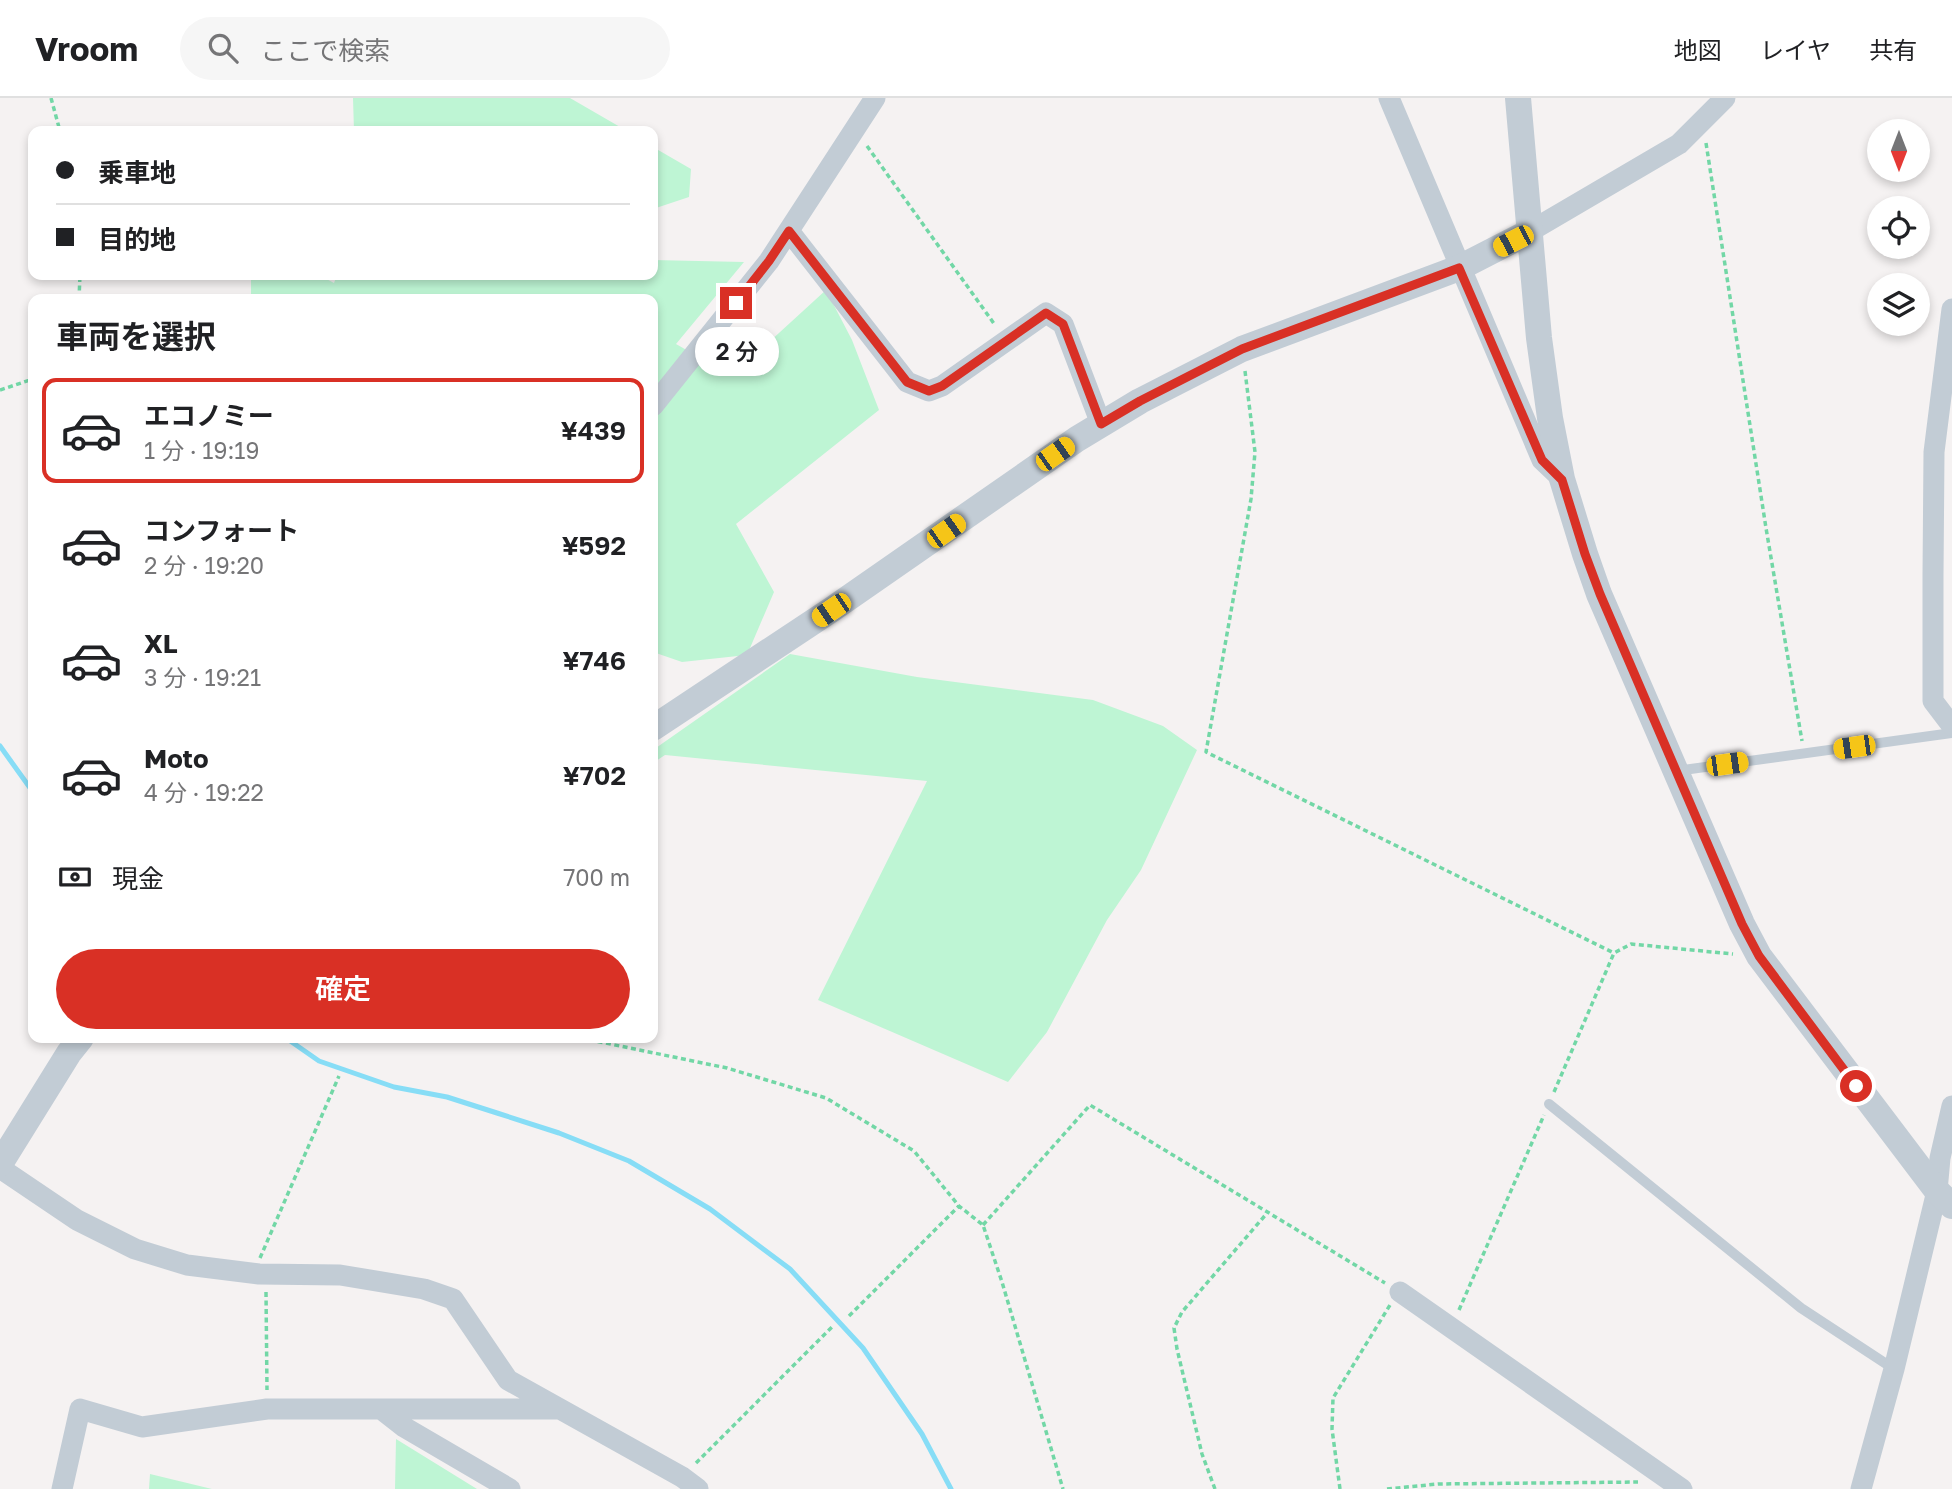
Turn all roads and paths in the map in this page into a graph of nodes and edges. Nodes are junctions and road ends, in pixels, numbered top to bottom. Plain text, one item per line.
1 (51, 98) edge
2 (876, 98) edge
3 (1389, 98) edge
4 (1518, 98) edge
5 (1725, 98) edge
6 (1703, 121) junction
7 (59, 126) edge
8 (856, 130) junction
9 (789, 231) junction
10 (1529, 232) junction
11 (1459, 268) junction
12 (1952, 309) edge
13 (1006, 341) junction
14 (1242, 349) junction
15 (28, 381) edge
16 (0, 390) edge
17 (658, 400) edge
18 (1101, 424) junction
19 (1562, 480) junction
20 (658, 726) edge
21 (1952, 726) edge
22 (1952, 733) edge
23 (1805, 753) junction
24 (1676, 771) junction
25 (1614, 953) junction
26 (1759, 956) junction
27 (77, 1043) edge
28 (605, 1043) edge
29 (339, 1076) dead end
30 (1549, 1104) junction
31 (1952, 1106) edge
32 (0, 1166) edge
33 (1944, 1198) edge
34 (959, 1206) junction
35 (1268, 1212) junction
36 (983, 1225) junction
37 (263, 1274) junction
38 (1400, 1292) junction
39 (849, 1316) dead end
40 (832, 1326) dead end
41 (1451, 1328) junction
42 (1894, 1368) junction
43 (267, 1409) junction
44 (381, 1409) junction
45 (558, 1409) junction
46 (690, 1483) edge
47 (1676, 1485) edge
48 (62, 1489) edge
49 (510, 1489) edge
50 (1063, 1489) edge
51 (1215, 1489) edge
52 (1340, 1489) edge
53 (1387, 1489) edge
54 (1861, 1489) edge

1 - 7 path
2 - 8 street
3 - 11 street
4 - 10 street
5 - 6 street
6 - 10 street
6 - 23 path
8 - 9 street
8 - 13 path
9 - 13 street
9 - 17 street
10 - 11 street
10 - 19 street
11 - 14 street
11 - 19 street
12 - 21 street
13 - 18 street
14 - 18 street
14 - 25 path
15 - 16 path
18 - 20 street
19 - 24 street
22 - 23 lane
23 - 24 lane
24 - 26 street
25 - 26 path
25 - 30 path
26 - 33 street
27 - 32 street
28 - 34 path
29 - 37 path
30 - 41 path
30 - 42 lane
31 - 33 street
32 - 37 street
33 - 42 street
34 - 36 path
34 - 39 path
35 - 36 path
35 - 38 path
35 - 51 path
36 - 50 path
37 - 43 path
37 - 45 street
38 - 41 street
38 - 52 path
40 - 46 path
41 - 47 street
42 - 54 street
43 - 44 street
43 - 48 street
44 - 45 street
44 - 49 street
45 - 46 street
47 - 53 path

